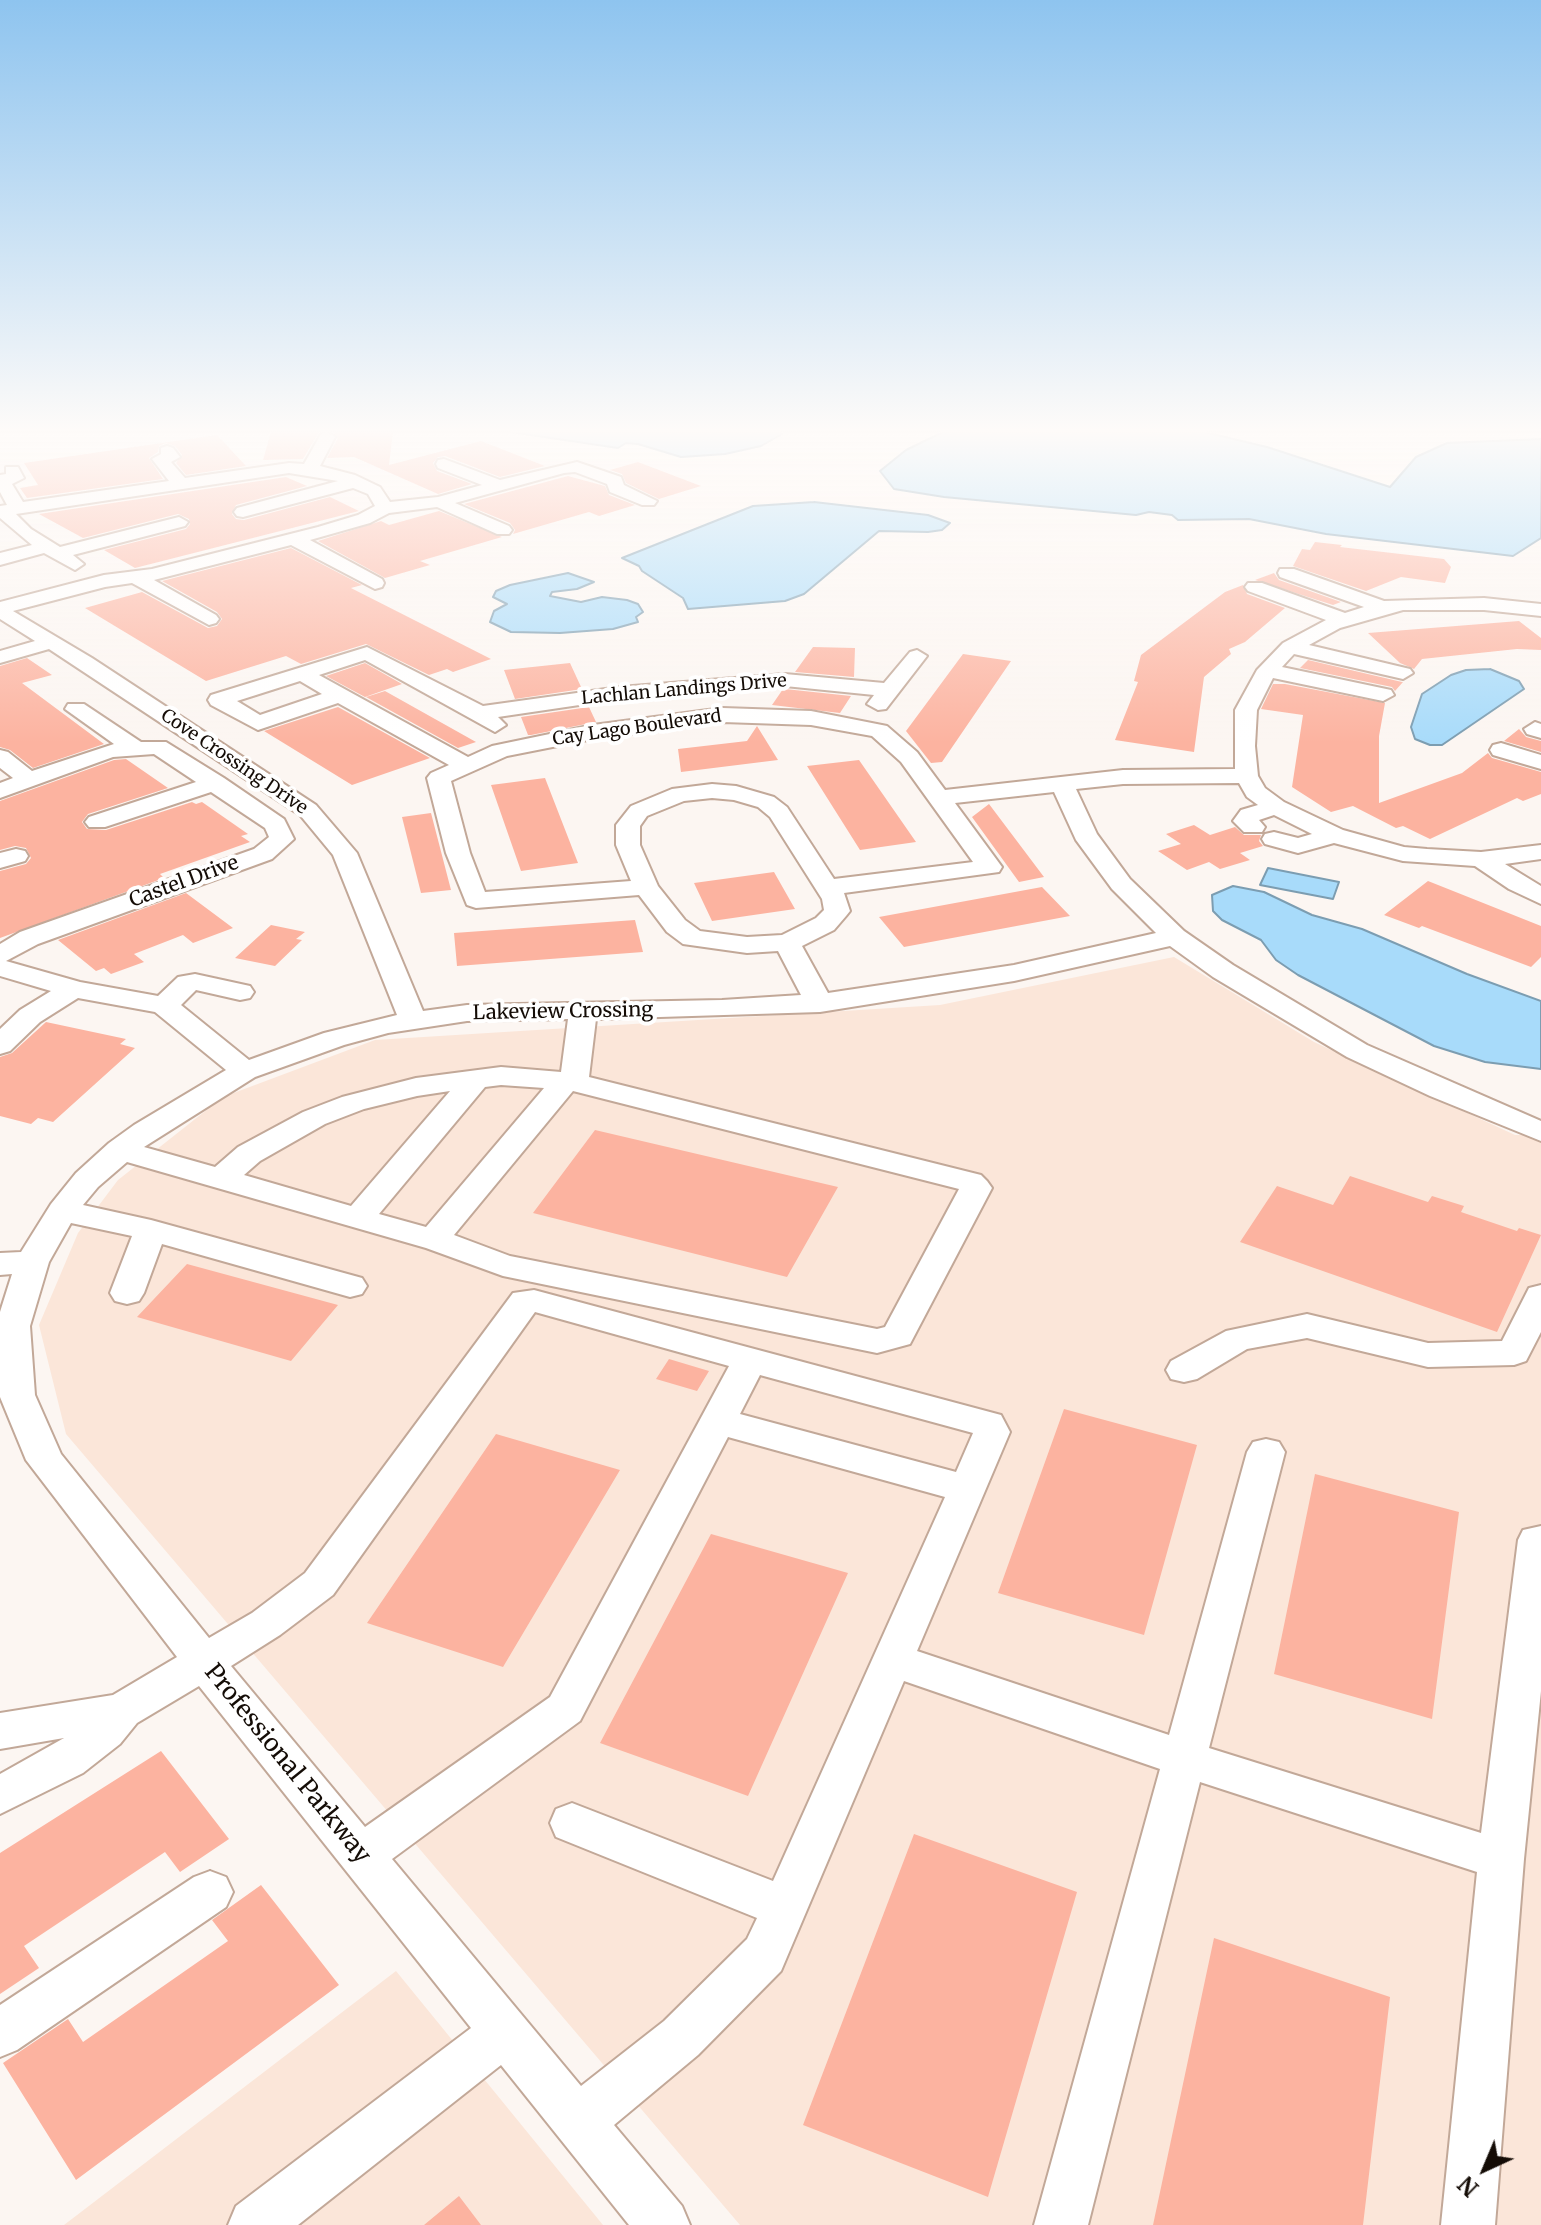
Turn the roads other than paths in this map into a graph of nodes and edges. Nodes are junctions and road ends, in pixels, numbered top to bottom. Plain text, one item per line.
1 (30, 536) edge
2 (116, 536) edge
3 (306, 536) edge
4 (294, 539) junction
5 (52, 550) junction
6 (0, 559) edge
7 (1287, 573) dead end
8 (137, 578) junction
9 (104, 581) junction
10 (375, 583) dead end
11 (1255, 587) dead end
12 (1383, 607) junction
13 (0, 609) edge
14 (1541, 610) edge
15 (209, 619) dead end
16 (1345, 620) junction
17 (52, 642) junction
18 (1290, 647) junction
19 (917, 656) dead end
20 (0, 657) edge
21 (1267, 670) junction
22 (1403, 673) dead end
23 (302, 674) junction
24 (889, 690) junction
25 (340, 695) junction
26 (1383, 695) dead end
27 (76, 709) dead end
28 (480, 713) junction
29 (859, 727) junction
30 (134, 747) junction
31 (520, 747) junction
32 (1501, 750) dead end
33 (0, 757) edge
34 (1541, 762) edge
35 (467, 766) junction
36 (29, 780) junction
37 (216, 783) junction
38 (1062, 783) junction
39 (1251, 784) junction
40 (0, 791) edge
41 (938, 798) junction
42 (1276, 807) junction
43 (97, 822) dead end
44 (1334, 835) junction
45 (1540, 853) edge
46 (1481, 859) junction
47 (646, 887) junction
48 (827, 887) junction
49 (1541, 896) edge
50 (1175, 937) junction
51 (787, 943) junction
52 (0, 955) edge
53 (0, 968) edge
54 (74, 989) junction
55 (240, 992) dead end
56 (820, 1004) junction
57 (164, 1005) junction
58 (583, 1011) junction
59 (413, 1021) junction
60 (0, 1045) edge
61 (245, 1071) junction
62 (476, 1079) junction
63 (570, 1082) junction
64 (1541, 1132) edge
65 (120, 1150) junction
66 (221, 1179) junction
67 (62, 1211) junction
68 (358, 1218) junction
69 (151, 1230) junction
70 (433, 1239) junction
71 (16, 1263) edge
72 (350, 1286) dead end
73 (127, 1293) dead end
74 (1541, 1296) edge
75 (750, 1360) junction
76 (1184, 1370) dead end
77 (718, 1421) junction
78 (1266, 1452) dead end
79 (967, 1489) junction
80 (1537, 1540) dead end
81 (892, 1660) junction
82 (203, 1661) junction
83 (122, 1711) junction
84 (0, 1731) edge
85 (1185, 1759) junction
86 (4, 1786) edge
87 (572, 1823) dead end
88 (361, 1855) junction
89 (1501, 1859) junction
90 (210, 1892) dead end
91 (784, 1907) junction
92 (505, 2032) junction
93 (0, 2033) edge
94 (578, 2121) junction
95 (255, 2225) edge
96 (663, 2225) edge
97 (1061, 2225) edge
98 (1468, 2225) edge

1 - 5 street
2 - 5 street
3 - 4 street
4 - 8 street
4 - 10 street
5 - 6 street
5 - 9 street
7 - 12 street
8 - 9 street
8 - 15 street
9 - 13 street
11 - 16 street
12 - 14 street
12 - 16 street
13 - 17 street, Cove Crossing Drive
16 - 18 street
17 - 20 street
17 - 59 street, Cove Crossing Drive
18 - 21 street
18 - 22 street
19 - 24 street
21 - 26 street
21 - 39 street
23 - 25 street
23 - 25 street
23 - 28 street
24 - 28 street, Lachlan Landings Drive
24 - 29 street
25 - 35 street
27 - 30 street
28 - 31 street
29 - 31 street, Cay Lago Boulevard
29 - 41 street, Cay Lago Boulevard
30 - 36 street
30 - 37 street
31 - 35 street, Cay Lago Boulevard
32 - 34 street
33 - 36 street
35 - 47 street, Cay Lago Boulevard
36 - 40 street
37 - 43 street
37 - 52 street, Castel Drive
38 - 39 street
38 - 41 street
38 - 50 street
39 - 42 street
41 - 48 street, Cay Lago Boulevard
42 - 44 street
42 - 44 street
44 - 46 street
45 - 46 street
46 - 49 street
47 - 48 street
47 - 51 street
48 - 51 street
50 - 56 street, Lakeview Crossing
50 - 64 street
51 - 56 street
53 - 54 street
54 - 57 street
54 - 60 street
55 - 57 street
56 - 58 street, Lakeview Crossing
57 - 61 street
58 - 59 street, Lakeview Crossing
58 - 63 street
59 - 61 street, Lakeview Crossing
61 - 65 street, Lakeview Crossing
62 - 63 street
62 - 66 street
62 - 68 street
63 - 70 street
63 - 70 street
65 - 66 street
65 - 67 street, Lakeview Crossing
66 - 68 street
67 - 69 street
67 - 71 street, Lakeview Crossing
68 - 70 street
69 - 72 street
69 - 73 street
71 - 82 street, Professional Parkway
74 - 76 street
75 - 77 street
75 - 79 street
75 - 82 street
77 - 79 street
77 - 88 street
78 - 85 street
79 - 81 street
80 - 89 street
81 - 85 street
81 - 91 street
82 - 83 street
82 - 88 street, Professional Parkway
83 - 84 street
83 - 86 street
85 - 89 street
85 - 97 street
87 - 91 street
88 - 92 street, Professional Parkway
89 - 98 street
90 - 93 street
91 - 94 street
92 - 94 street, Professional Parkway
92 - 95 street
94 - 96 street, Professional Parkway

